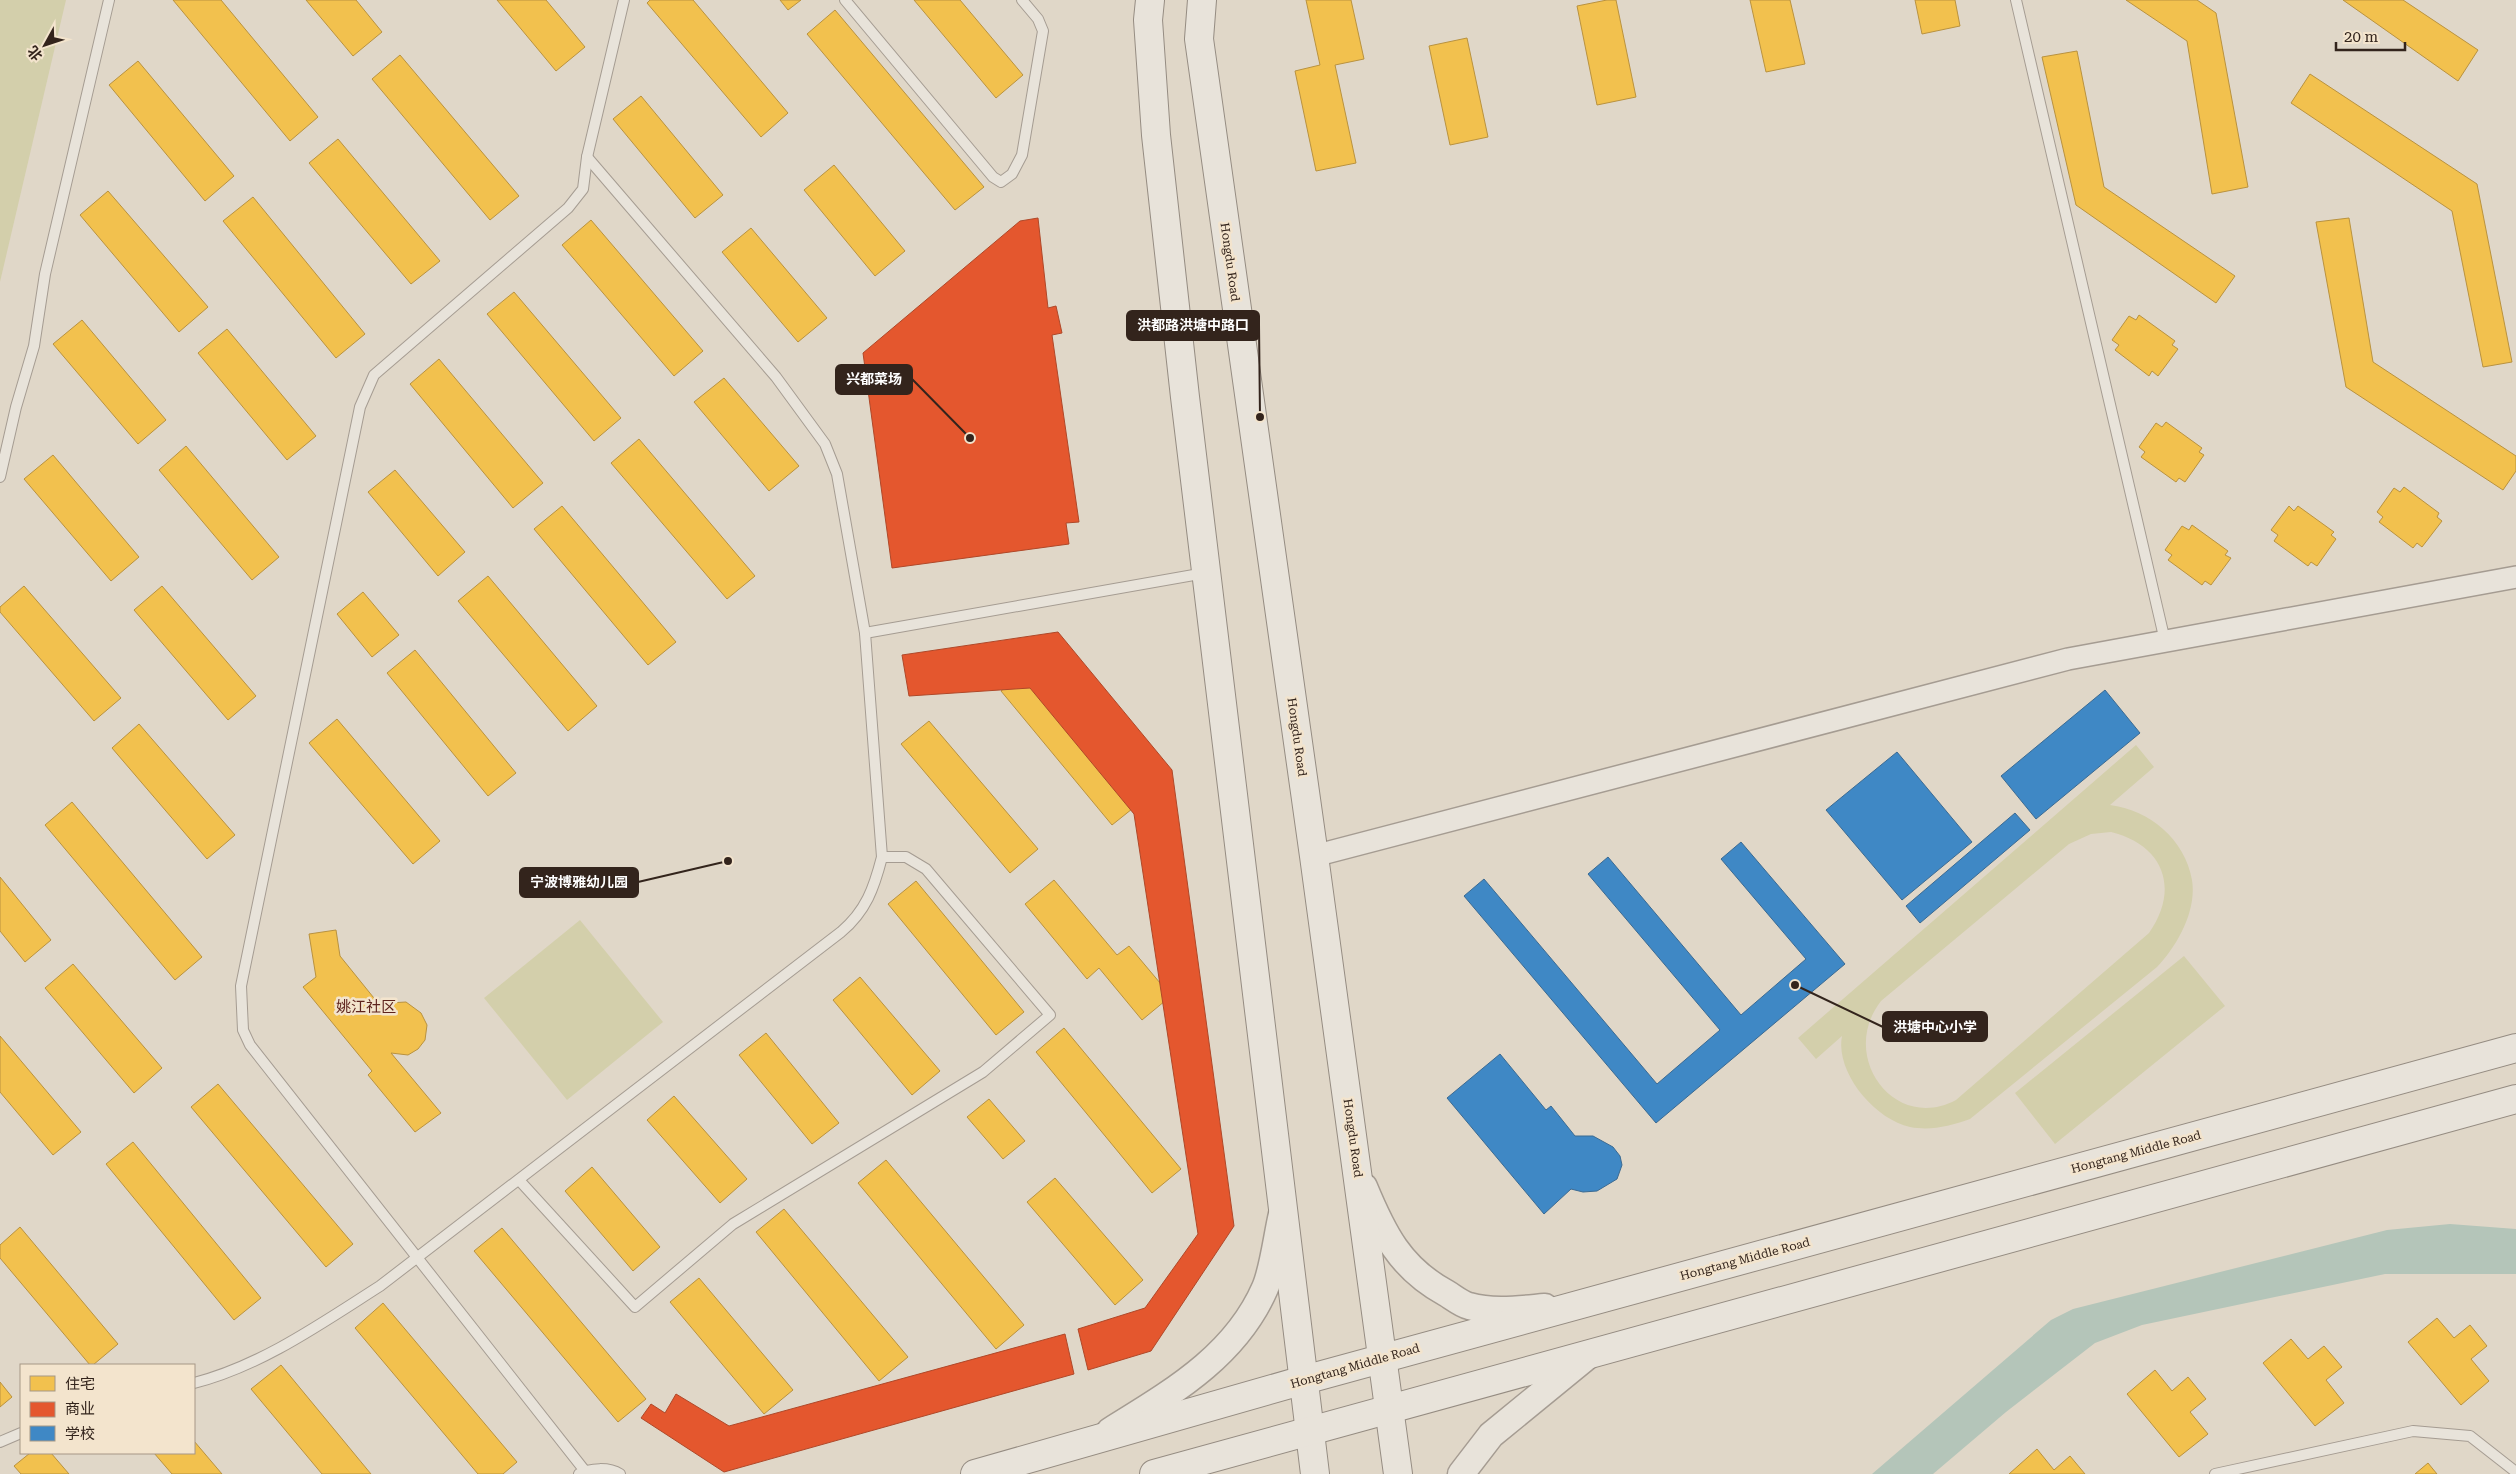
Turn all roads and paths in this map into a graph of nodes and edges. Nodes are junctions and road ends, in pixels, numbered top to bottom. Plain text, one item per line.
1 (109, 0) edge
2 (624, 0) edge
3 (844, 0) edge
4 (1022, 0) edge
5 (1150, 0) edge
6 (1202, 0) edge
7 (2016, 0) edge
8 (588, 157) junction
9 (0, 477) edge
10 (1206, 573) junction
11 (2516, 577) edge
12 (865, 633) junction
13 (2165, 641) junction
14 (1314, 856) junction
15 (882, 857) junction
16 (2516, 1048) edge
17 (2516, 1099) edge
18 (1358, 1173) junction
19 (519, 1180) junction
20 (1283, 1208) junction
21 (419, 1257) junction
22 (1576, 1305) junction
23 (1593, 1351) junction
24 (1383, 1358) junction
25 (1304, 1380) junction
26 (195, 1384) edge
27 (1390, 1407) junction
28 (1309, 1430) junction
29 (20, 1433) edge
30 (1097, 1439) junction
31 (0, 1442) edge
32 (582, 1472) edge
33 (2516, 1472) edge
34 (620, 1474) edge
35 (975, 1474) edge
36 (1154, 1474) edge
37 (1315, 1474) edge
38 (1398, 1474) edge
39 (1461, 1474) edge
40 (2215, 1474) edge

1 - 9 lane
2 - 8 lane
3 - 4 lane
5 - 10 main road
6 - 14 main road, Hongdu Road
7 - 13 lane
8 - 12 lane
8 - 21 lane
10 - 12 lane
10 - 20 main road
11 - 13 street
12 - 15 lane
13 - 14 street
14 - 18 main road, Hongdu Road
15 - 19 lane
15 - 19 lane
16 - 22 main road, Hongtang Middle Road
17 - 23 main road
18 - 22 street
18 - 24 main road, Hongdu Road
19 - 21 lane
20 - 25 main road
20 - 30 street
21 - 26 lane
21 - 32 lane
22 - 24 main road, Hongtang Middle Road
23 - 27 main road
23 - 39 street
24 - 25 main road, Hongtang Middle Road
24 - 27 main road, Hongdu Road
25 - 28 main road
25 - 30 main road, Hongtang Middle Road
27 - 28 main road
27 - 38 main road, Hongdu Road
28 - 36 main road
28 - 37 main road
29 - 31 lane
30 - 35 main road, Hongtang Middle Road
32 - 34 lane
33 - 40 lane

